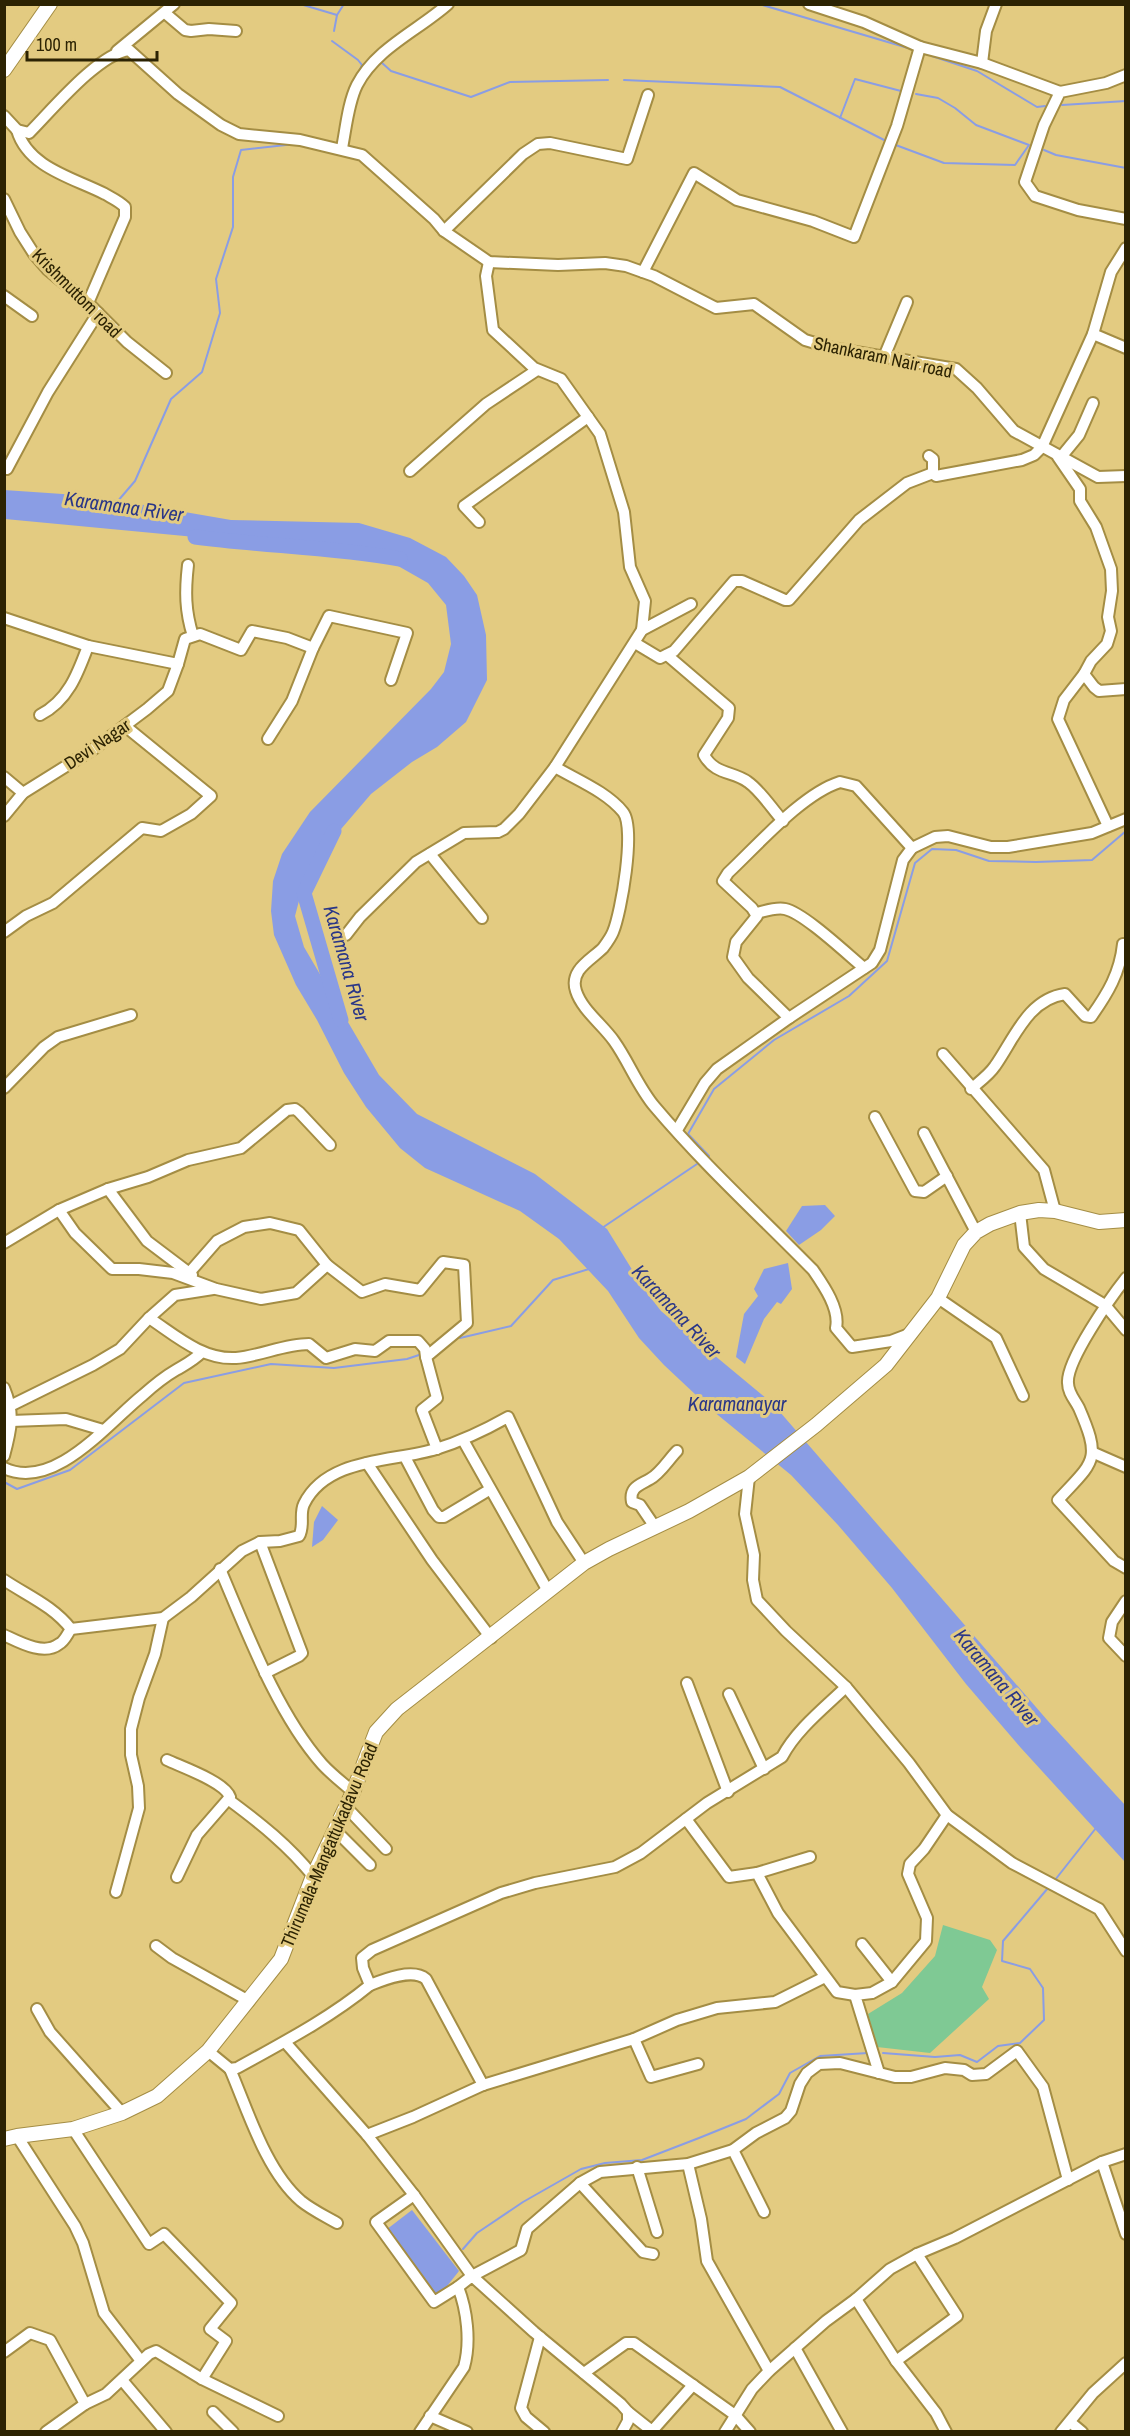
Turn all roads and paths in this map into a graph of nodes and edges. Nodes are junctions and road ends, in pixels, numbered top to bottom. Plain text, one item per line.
1 (50, 4) edge
2 (174, 4) edge
3 (448, 4) edge
4 (809, 4) edge
5 (996, 4) edge
6 (165, 13) junction
7 (236, 31) dead end
8 (920, 47) junction
9 (117, 52) junction
10 (982, 63) junction
11 (4, 70) edge
12 (1125, 75) edge
13 (1060, 92) junction
14 (648, 95) dead end
15 (4, 116) edge
16 (17, 130) junction
17 (336, 147) junction
18 (4, 199) edge
19 (1125, 219) edge
20 (444, 231) junction
21 (1125, 248) edge
22 (489, 262) junction
23 (643, 272) junction
24 (4, 296) edge
25 (907, 302) dead end
26 (88, 303) junction
27 (98, 313) junction
28 (32, 316) dead end
29 (1093, 334) junction
30 (1125, 348) edge
31 (884, 357) junction
32 (537, 370) junction
33 (166, 373) dead end
34 (1093, 403) dead end
35 (588, 417) junction
36 (1042, 447) junction
37 (929, 456) dead end
38 (1058, 456) junction
39 (7, 469) dead end
40 (410, 471) dead end
41 (933, 472) junction
42 (1125, 476) edge
43 (479, 522) dead end
44 (188, 565) dead end
45 (691, 603) dead end
46 (4, 618) edge
47 (642, 630) junction
48 (193, 636) junction
49 (635, 643) junction
50 (88, 646) junction
51 (313, 648) junction
52 (667, 656) junction
53 (178, 664) junction
54 (1084, 674) junction
55 (391, 680) dead end
56 (1125, 689) edge
57 (40, 715) dead end
58 (125, 726) junction
59 (268, 739) dead end
60 (555, 767) junction
61 (4, 777) edge
62 (23, 793) junction
63 (4, 816) edge
64 (1124, 820) edge
65 (783, 821) junction
66 (1108, 826) junction
67 (912, 848) junction
68 (430, 854) junction
69 (757, 913) junction
70 (482, 918) dead end
71 (4, 932) edge
72 (346, 935) dead end
73 (1123, 944) dead end
74 (864, 968) junction
75 (131, 1015) dead end
76 (789, 1018) junction
77 (943, 1054) dead end
78 (4, 1088) edge
79 (971, 1089) junction
80 (875, 1117) dead end
81 (677, 1130) junction
82 (924, 1133) dead end
83 (330, 1145) dead end
84 (947, 1176) junction
85 (108, 1189) junction
86 (59, 1210) junction
87 (1055, 1211) junction
88 (1020, 1213) junction
89 (1125, 1220) edge
90 (976, 1232) junction
91 (4, 1243) edge
92 (327, 1265) junction
93 (189, 1273) junction
94 (1125, 1278) edge
95 (216, 1289) junction
96 (938, 1298) junction
97 (1105, 1305) junction
98 (149, 1318) junction
99 (1125, 1330) edge
100 (912, 1333) junction
101 (202, 1352) junction
102 (426, 1357) junction
103 (4, 1388) edge
104 (1023, 1396) dead end
105 (12, 1405) junction
106 (11, 1421) junction
107 (103, 1430) junction
108 (463, 1440) junction
109 (437, 1449) junction
110 (677, 1450) dead end
111 (1094, 1453) junction
112 (4, 1456) edge
113 (405, 1457) junction
114 (367, 1462) junction
115 (1125, 1467) edge
116 (4, 1468) edge
117 (749, 1477) junction
118 (489, 1490) junction
119 (655, 1527) junction
120 (260, 1542) junction
121 (584, 1563) junction
122 (1125, 1568) edge
123 (220, 1569) junction
124 (4, 1580) edge
125 (548, 1591) junction
126 (1125, 1601) edge
127 (164, 1618) junction
128 (71, 1629) junction
129 (4, 1635) edge
130 (491, 1638) junction
131 (1125, 1656) edge
132 (265, 1672) junction
133 (687, 1683) dead end
134 (846, 1687) junction
135 (729, 1694) dead end
136 (167, 1760) dead end
137 (764, 1769) junction
138 (728, 1791) junction
139 (353, 1792) junction
140 (229, 1800) junction
141 (346, 1807) junction
142 (946, 1815) junction
143 (686, 1819) junction
144 (335, 1830) junction
145 (386, 1849) dead end
146 (810, 1857) dead end
147 (370, 1865) dead end
148 (757, 1873) junction
149 (313, 1876) junction
150 (177, 1877) dead end
151 (116, 1892) dead end
152 (862, 1944) dead end
153 (156, 1946) dead end
154 (1125, 1951) edge
155 (825, 1977) junction
156 (892, 1982) junction
157 (370, 1985) junction
158 (810, 1986) junction
159 (837, 1992) junction
160 (855, 1995) junction
161 (249, 2001) junction
162 (37, 2009) dead end
163 (634, 2039) junction
164 (285, 2042) junction
165 (208, 2051) junction
166 (698, 2064) dead end
167 (230, 2069) junction
168 (879, 2073) junction
169 (483, 2085) junction
170 (122, 2113) junction
171 (73, 2129) junction
172 (368, 2135) junction
173 (11, 2137) edge
174 (733, 2150) junction
175 (1125, 2154) edge
176 (1102, 2162) junction
177 (688, 2164) junction
178 (637, 2167) junction
179 (1068, 2180) junction
180 (580, 2183) junction
181 (414, 2195) junction
182 (764, 2212) dead end
183 (337, 2223) dead end
184 (657, 2232) dead end
185 (1125, 2234) edge
186 (916, 2253) junction
187 (653, 2254) dead end
188 (472, 2276) junction
189 (458, 2287) junction
190 (856, 2299) junction
191 (540, 2337) junction
192 (795, 2348) junction
193 (4, 2352) edge
194 (141, 2361) junction
195 (896, 2361) junction
196 (1125, 2363) edge
197 (768, 2371) junction
198 (584, 2373) junction
199 (202, 2379) junction
200 (122, 2380) junction
201 (693, 2385) junction
202 (85, 2404) junction
203 (213, 2412) dead end
204 (628, 2412) junction
205 (735, 2415) junction
206 (278, 2416) dead end
207 (430, 2416) junction
208 (1070, 2422) junction
209 (421, 2431) edge
210 (46, 2432) edge
211 (166, 2432) edge
212 (233, 2432) edge
213 (467, 2432) edge
214 (544, 2432) edge
215 (622, 2432) edge
216 (724, 2432) edge
217 (750, 2432) edge
218 (842, 2432) edge
219 (946, 2432) edge
220 (1061, 2432) edge
221 (1082, 2432) edge

1 - 11 main road
2 - 6 street
3 - 17 street
4 - 8 street
5 - 10 street
6 - 7 street
6 - 9 street
8 - 10 street
8 - 23 street
9 - 16 street
9 - 17 street
10 - 13 street
12 - 13 street
13 - 19 street
14 - 20 street
15 - 16 street
16 - 26 street
17 - 20 street
18 - 26 street, Krishmuttom road
20 - 22 street
21 - 29 street
22 - 23 street, Shankaram Nair road
22 - 32 street
23 - 31 street, Shankaram Nair road
24 - 28 street
25 - 31 street
26 - 27 street, Krishmuttom road
27 - 33 street, Krishmuttom road
27 - 39 street
29 - 30 street
29 - 36 street
31 - 36 street, Shankaram Nair road
32 - 35 street
32 - 40 street
34 - 38 street
35 - 43 street
35 - 47 street
36 - 38 street, Shankaram Nair road
36 - 41 street
37 - 41 street
38 - 42 street, Shankaram Nair road
38 - 54 street
41 - 52 street
44 - 48 street
45 - 47 street
46 - 50 street
47 - 49 street
48 - 51 street
48 - 53 street, Devi Nagar
49 - 52 street
49 - 60 street
50 - 53 street
50 - 57 street
51 - 55 street
51 - 59 street
52 - 65 street
53 - 58 street, Devi Nagar
54 - 56 street
54 - 66 street
58 - 62 street, Devi Nagar
58 - 71 street
60 - 68 street
60 - 81 street
61 - 62 street
62 - 63 street, Devi Nagar
64 - 66 street
65 - 67 street
65 - 69 street
66 - 67 street
67 - 74 street
68 - 70 street
68 - 72 street
69 - 74 street
69 - 76 street
73 - 79 street
74 - 76 street
75 - 78 street
76 - 81 street
77 - 79 street
79 - 87 street
80 - 84 street
81 - 100 street
82 - 84 street
83 - 85 street
84 - 90 street
85 - 86 street
85 - 93 street
86 - 91 street
86 - 95 street
87 - 88 main road
87 - 89 main road
88 - 90 main road
88 - 97 street
90 - 96 main road, Thirumala-Mangattukadavu Road
92 - 93 street
92 - 95 street
92 - 102 street
93 - 95 street
94 - 97 street
95 - 98 street
96 - 100 main road, Thirumala-Mangattukadavu Road
96 - 104 street
97 - 99 street
97 - 111 street
98 - 101 street
98 - 105 street
100 - 117 main road, Thirumala-Mangattukadavu Road
101 - 102 street
101 - 107 street
102 - 109 street
103 - 105 street
105 - 106 street
106 - 107 street
106 - 112 street
107 - 116 street
108 - 109 street
108 - 118 street
108 - 121 street
109 - 113 street
110 - 119 street
111 - 115 street
111 - 122 street
113 - 114 street
113 - 118 street
114 - 120 street
114 - 130 street
117 - 119 main road, Thirumala-Mangattukadavu Road
117 - 134 street
118 - 125 street
119 - 121 main road, Thirumala-Mangattukadavu Road
120 - 123 street
120 - 132 street
121 - 125 main road, Thirumala-Mangattukadavu Road
123 - 127 street
123 - 132 street
124 - 128 street
125 - 130 main road, Thirumala-Mangattukadavu Road
126 - 131 street
127 - 128 street
127 - 151 street
128 - 129 street
130 - 139 main road, Thirumala-Mangattukadavu Road
132 - 139 street
133 - 138 street
134 - 137 street
134 - 142 street
135 - 137 street
136 - 140 street
137 - 138 street
138 - 143 street
139 - 141 main road, Thirumala-Mangattukadavu Road
140 - 149 street
140 - 150 street
141 - 144 main road, Thirumala-Mangattukadavu Road
141 - 145 street
142 - 154 street
142 - 156 street
143 - 148 street
143 - 157 street
144 - 147 street
144 - 149 main road, Thirumala-Mangattukadavu Road
146 - 148 street
148 - 155 street
149 - 161 main road, Thirumala-Mangattukadavu Road
152 - 156 street
153 - 161 street
155 - 158 street
155 - 159 street
156 - 160 street
157 - 164 street
157 - 169 street
158 - 159 street
158 - 163 street
159 - 160 street
160 - 168 street
161 - 165 main road, Thirumala-Mangattukadavu Road
162 - 170 street
163 - 166 street
163 - 169 street
164 - 167 street
164 - 172 street
165 - 167 street
165 - 170 main road, Thirumala-Mangattukadavu Road
167 - 183 street
168 - 174 street
168 - 179 street
169 - 172 street
170 - 171 main road, Thirumala-Mangattukadavu Road
171 - 173 main road, Thirumala-Mangattukadavu Road
171 - 199 street
172 - 181 street
173 - 194 street
174 - 177 street
174 - 182 street
175 - 176 street
176 - 179 street
176 - 185 street
177 - 178 street
177 - 197 street
178 - 180 street
178 - 184 street
179 - 186 street
180 - 187 street
180 - 188 street
181 - 188 street
181 - 189 street
186 - 190 street
186 - 195 street
188 - 189 street
188 - 191 street
189 - 207 street
190 - 192 street
190 - 195 street
191 - 198 street
191 - 214 street
192 - 197 street
192 - 218 street
193 - 202 street
194 - 199 street
194 - 200 street
195 - 219 street
196 - 208 street
197 - 205 street
198 - 201 street
198 - 204 street
199 - 206 street
200 - 202 street
200 - 211 street
201 - 204 street
201 - 205 street
202 - 210 street
203 - 212 street
204 - 215 street
205 - 216 street
205 - 217 street
207 - 209 street
207 - 213 street
208 - 220 street
208 - 221 street

